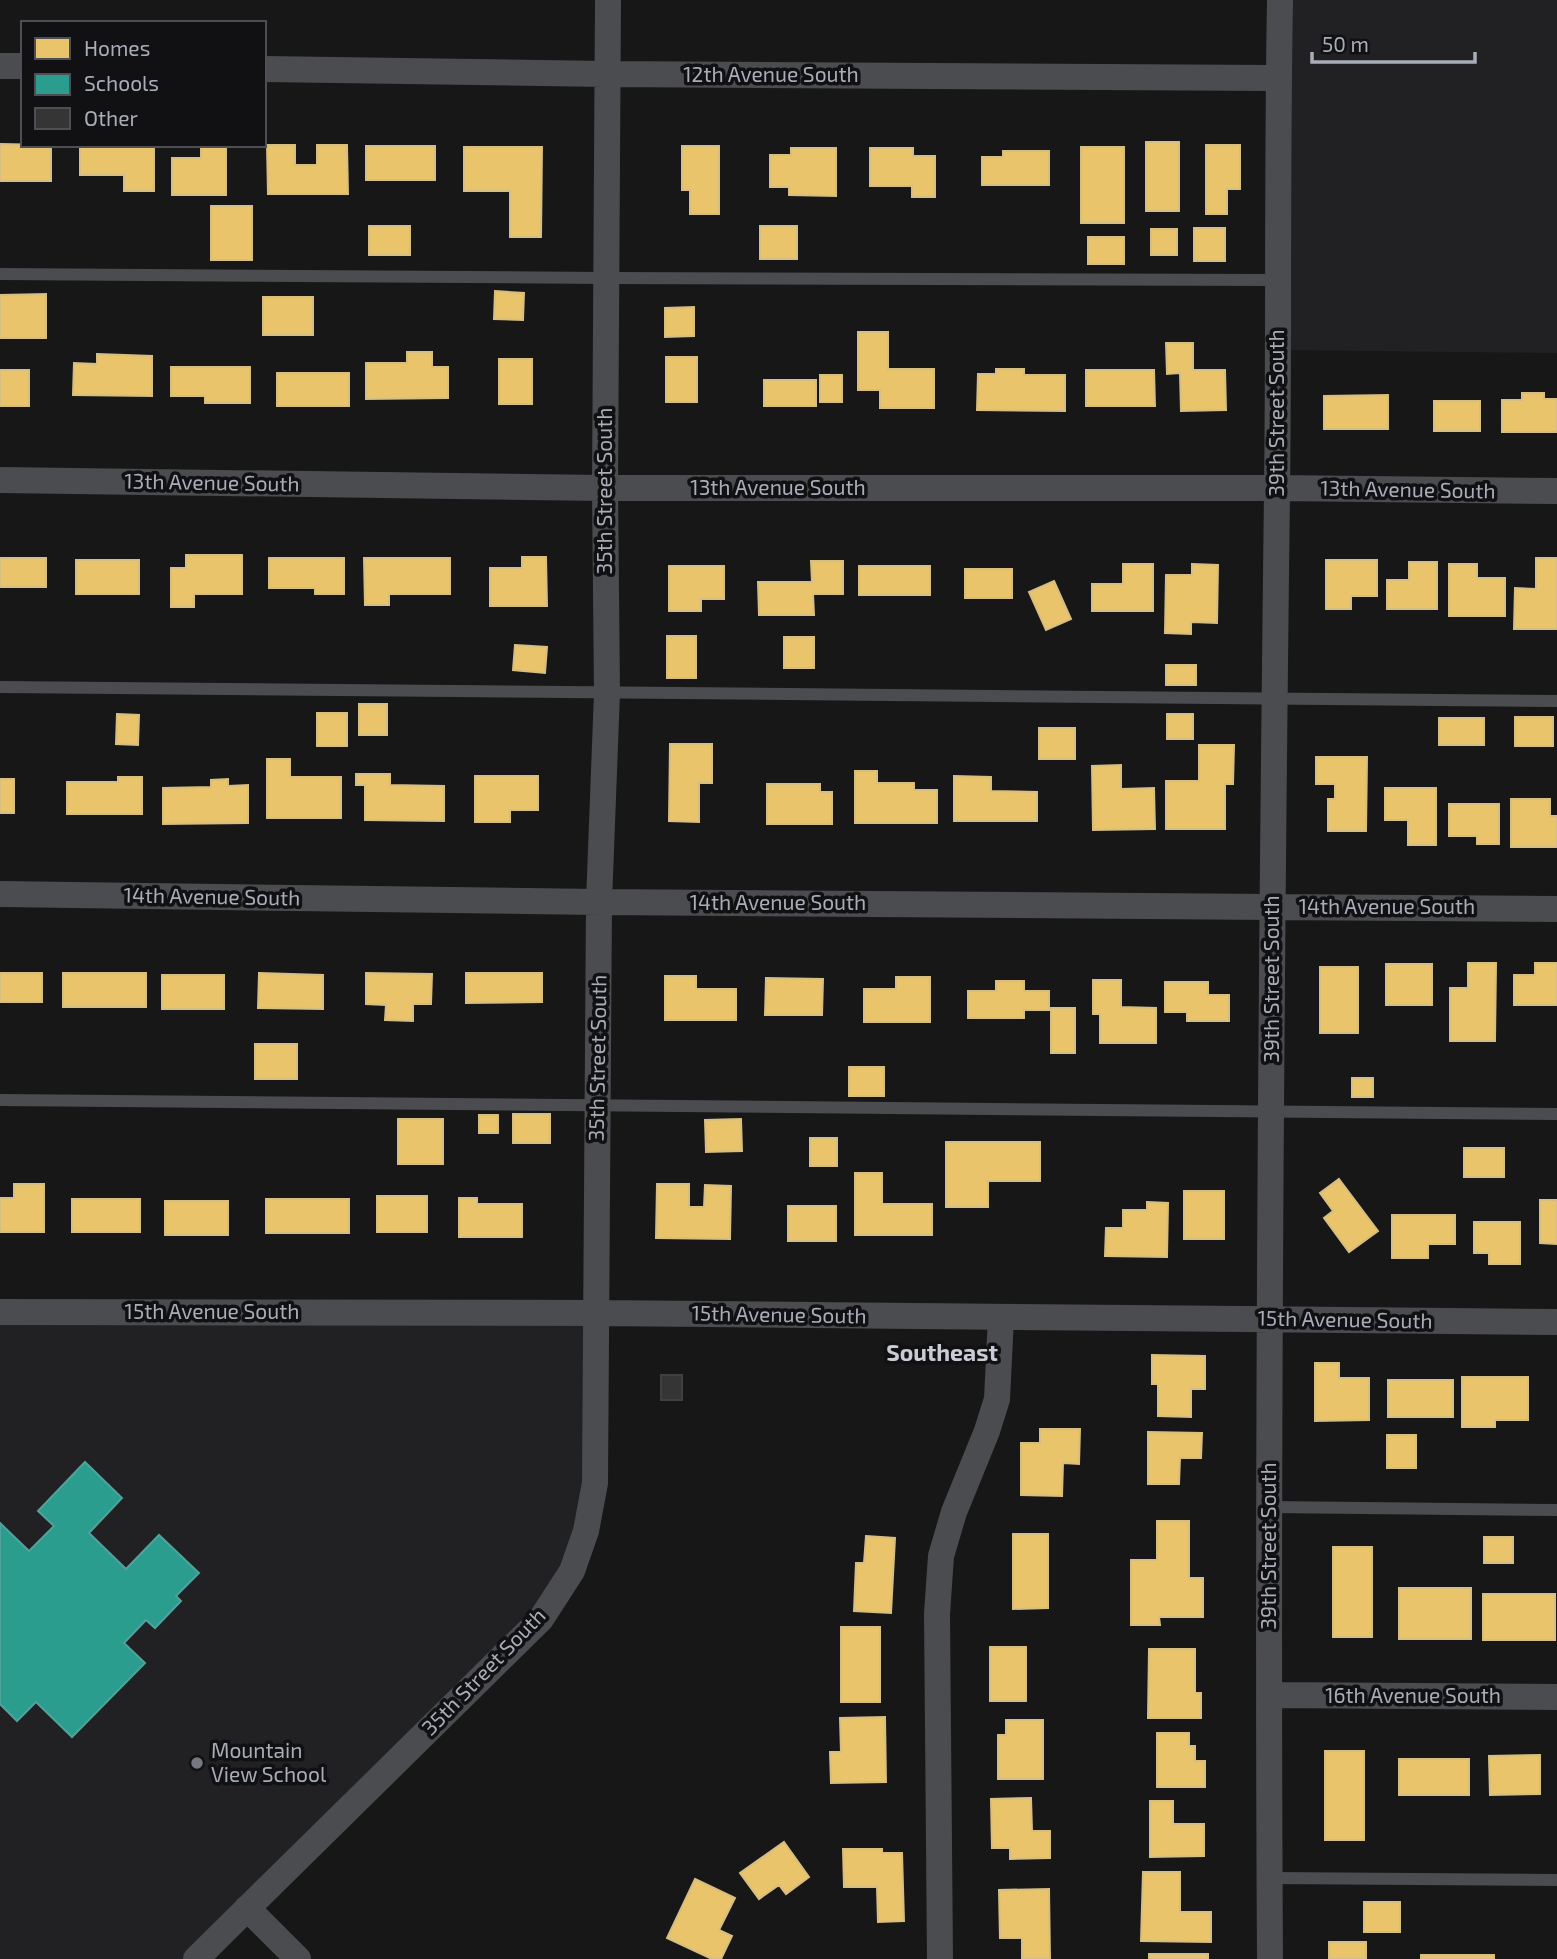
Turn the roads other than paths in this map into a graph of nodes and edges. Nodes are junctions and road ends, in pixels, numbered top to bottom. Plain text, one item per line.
1 (608, 0) edge
2 (1280, 0) edge
3 (0, 66) edge
4 (21, 66) edge
5 (266, 69) edge
6 (607, 74) junction
7 (1279, 78) junction
8 (0, 274) edge
9 (606, 278) junction
10 (1278, 280) junction
11 (0, 480) edge
12 (605, 488) junction
13 (1277, 488) junction
14 (1557, 491) edge
15 (0, 687) edge
16 (607, 693) junction
17 (1274, 699) junction
18 (1557, 701) edge
19 (0, 894) edge
20 (599, 902) junction
21 (1273, 906) junction
22 (1557, 909) edge
23 (0, 1101) edge
24 (597, 1106) junction
25 (1272, 1112) junction
26 (1557, 1114) edge
27 (0, 1312) edge
28 (596, 1313) junction
29 (1001, 1317) junction
30 (1271, 1319) junction
31 (1557, 1322) edge
32 (1270, 1507) junction
33 (1557, 1510) edge
34 (1269, 1695) junction
35 (1557, 1698) edge
36 (1270, 1878) junction
37 (1557, 1881) edge
38 (247, 1908) junction
39 (196, 1959) edge
40 (298, 1959) edge
41 (940, 1959) edge
42 (1270, 1959) edge

1 - 6 street, 35th Street South
2 - 7 street, 39th Street South
3 - 4 street
5 - 6 street, 12th Avenue South
6 - 7 street, 12th Avenue South
6 - 9 street, 35th Street South
7 - 10 street, 39th Street South
8 - 9 lane
9 - 10 lane
9 - 12 street, 35th Street South
10 - 13 street, 39th Street South
11 - 12 street, 13th Avenue South
12 - 13 street, 13th Avenue South
12 - 16 street, 35th Street South
13 - 14 street, 13th Avenue South
13 - 17 street, 39th Street South
15 - 16 lane
16 - 17 lane
16 - 20 street, 35th Street South
17 - 18 lane
17 - 21 street, 39th Street South
19 - 20 street, 14th Avenue South
20 - 21 street, 14th Avenue South
20 - 24 street, 35th Street South
21 - 22 street, 14th Avenue South
21 - 25 street, 39th Street South
23 - 24 lane
24 - 25 lane
24 - 28 street, 35th Street South
25 - 26 lane
25 - 30 street, 39th Street South
27 - 28 street, 15th Avenue South
28 - 29 street, 15th Avenue South
28 - 38 street, 35th Street South
29 - 30 street, 15th Avenue South
29 - 41 street
30 - 31 street, 15th Avenue South
30 - 32 street, 39th Street South
32 - 33 lane
32 - 34 street, 39th Street South
34 - 35 street, 16th Avenue South
34 - 36 street, 39th Street South
36 - 37 lane
36 - 42 street, 39th Street South
38 - 39 street, 35th Street South
38 - 40 street

